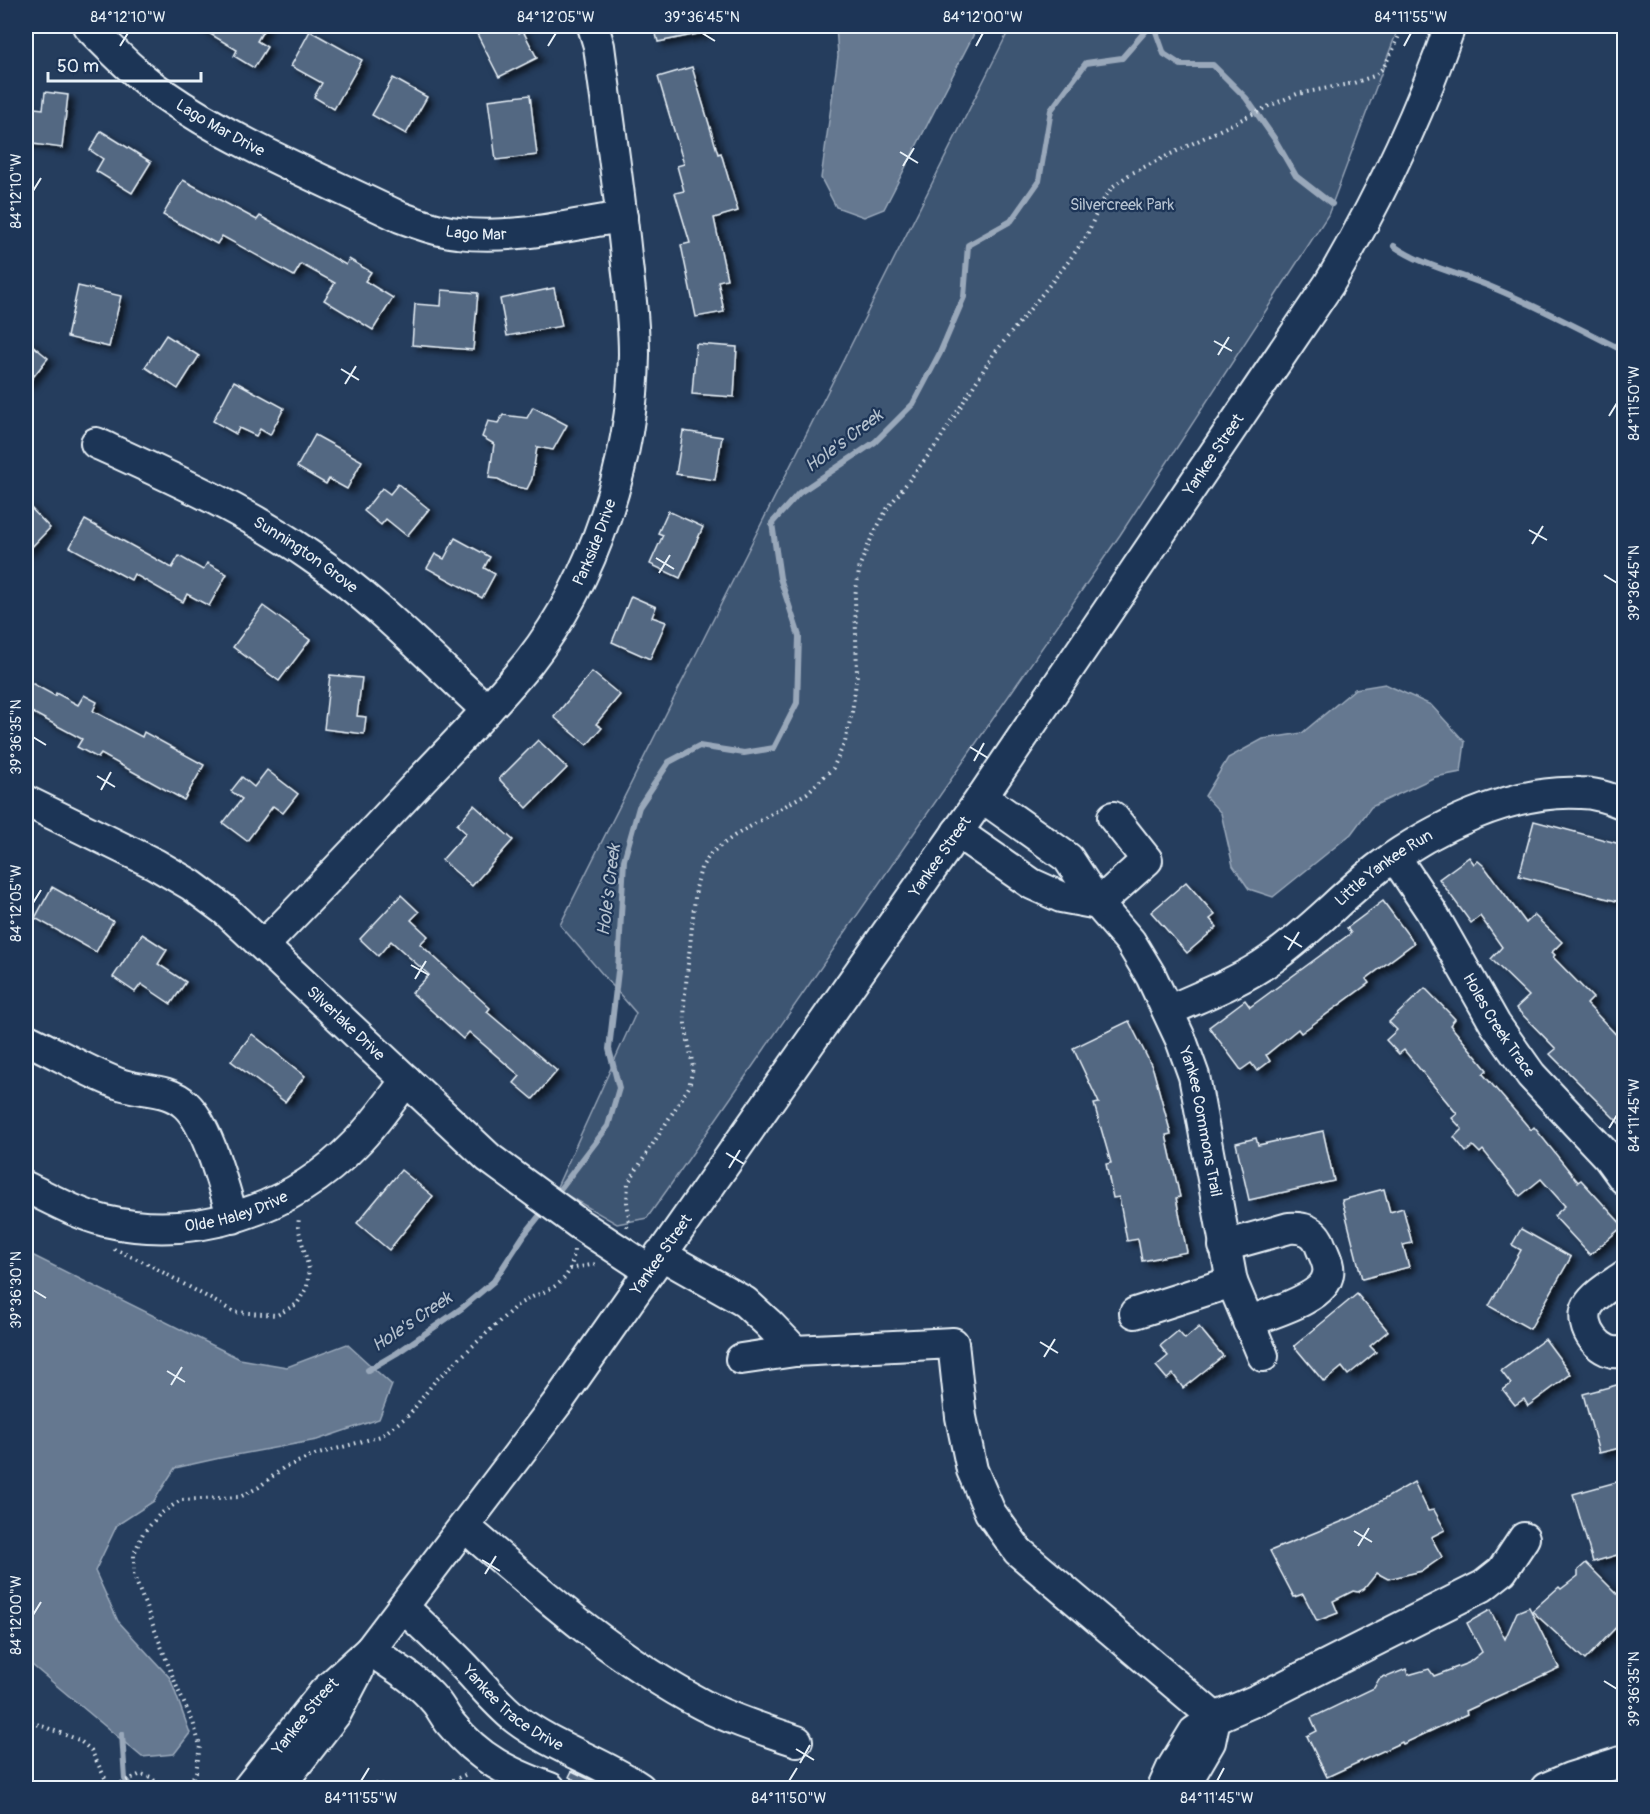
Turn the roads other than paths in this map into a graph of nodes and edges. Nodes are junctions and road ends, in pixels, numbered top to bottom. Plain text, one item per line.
1 (88, 26) edge
2 (593, 26) edge
3 (1450, 26) edge
4 (338, 187) joint
5 (622, 217) junction
6 (96, 443) dead end
7 (486, 710) junction
8 (982, 797) junction
9 (26, 801) edge
10 (1624, 804) edge
11 (1113, 817) dead end
12 (957, 832) junction
13 (1395, 857) junction
14 (1098, 904) junction
15 (264, 945) junction
16 (1168, 1011) junction
17 (26, 1039) edge
18 (406, 1080) junction
19 (1624, 1179) edge
20 (26, 1187) edge
21 (233, 1218) junction
22 (1224, 1246) junction
23 (654, 1262) junction
24 (1624, 1276) edge
25 (1232, 1282) junction
26 (1135, 1313) dead end
27 (1248, 1322) junction
28 (795, 1351) junction
29 (1624, 1351) edge
30 (1263, 1356) dead end
31 (741, 1359) dead end
32 (465, 1527) junction
33 (1524, 1538) dead end
34 (403, 1607) junction
35 (370, 1650) junction
36 (1215, 1718) junction
37 (796, 1740) dead end
38 (1624, 1761) edge
39 (248, 1788) edge
40 (278, 1788) edge
41 (550, 1788) edge
42 (640, 1788) edge
43 (1163, 1788) edge
44 (1183, 1788) edge
45 (1546, 1788) edge

1 - 4 street, Lago Mar Drive
2 - 5 street, Parkside Drive
3 - 8 street, Yankee Street
4 - 5 street, Lago Mar
5 - 7 street, Parkside Drive
6 - 7 street, Sunnington Grove
7 - 15 street, Parkside Drive
8 - 12 street, Yankee Street
8 - 14 street, Yankee Commons Trail
9 - 15 street, Silverlake Drive
10 - 13 street, Little Yankee Run
11 - 14 street
12 - 14 street
12 - 23 street, Yankee Street
13 - 16 street, Little Yankee Run
13 - 19 street, Holes Creek Trace
14 - 16 street, Yankee Commons Trail
15 - 18 street, Silverlake Drive
16 - 22 street, Yankee Commons Trail
17 - 21 street
18 - 21 street, Olde Haley Drive
18 - 23 street, Silverlake Drive
20 - 21 street, Olde Haley Drive
22 - 25 street, Yankee Commons Trail
22 - 27 street
23 - 28 street, Silverlake Drive
23 - 32 street, Yankee Street
24 - 29 street
25 - 26 street
25 - 27 street, Yankee Commons Trail
27 - 30 street, Yankee Commons Trail
28 - 31 street
28 - 36 street
32 - 34 street, Yankee Street
32 - 37 street
33 - 36 street
34 - 35 street, Yankee Street
34 - 42 street, Yankee Trace Drive
35 - 39 street, Yankee Street
35 - 40 street, Yankee Street
35 - 41 street
36 - 43 street
36 - 44 street
38 - 45 street

